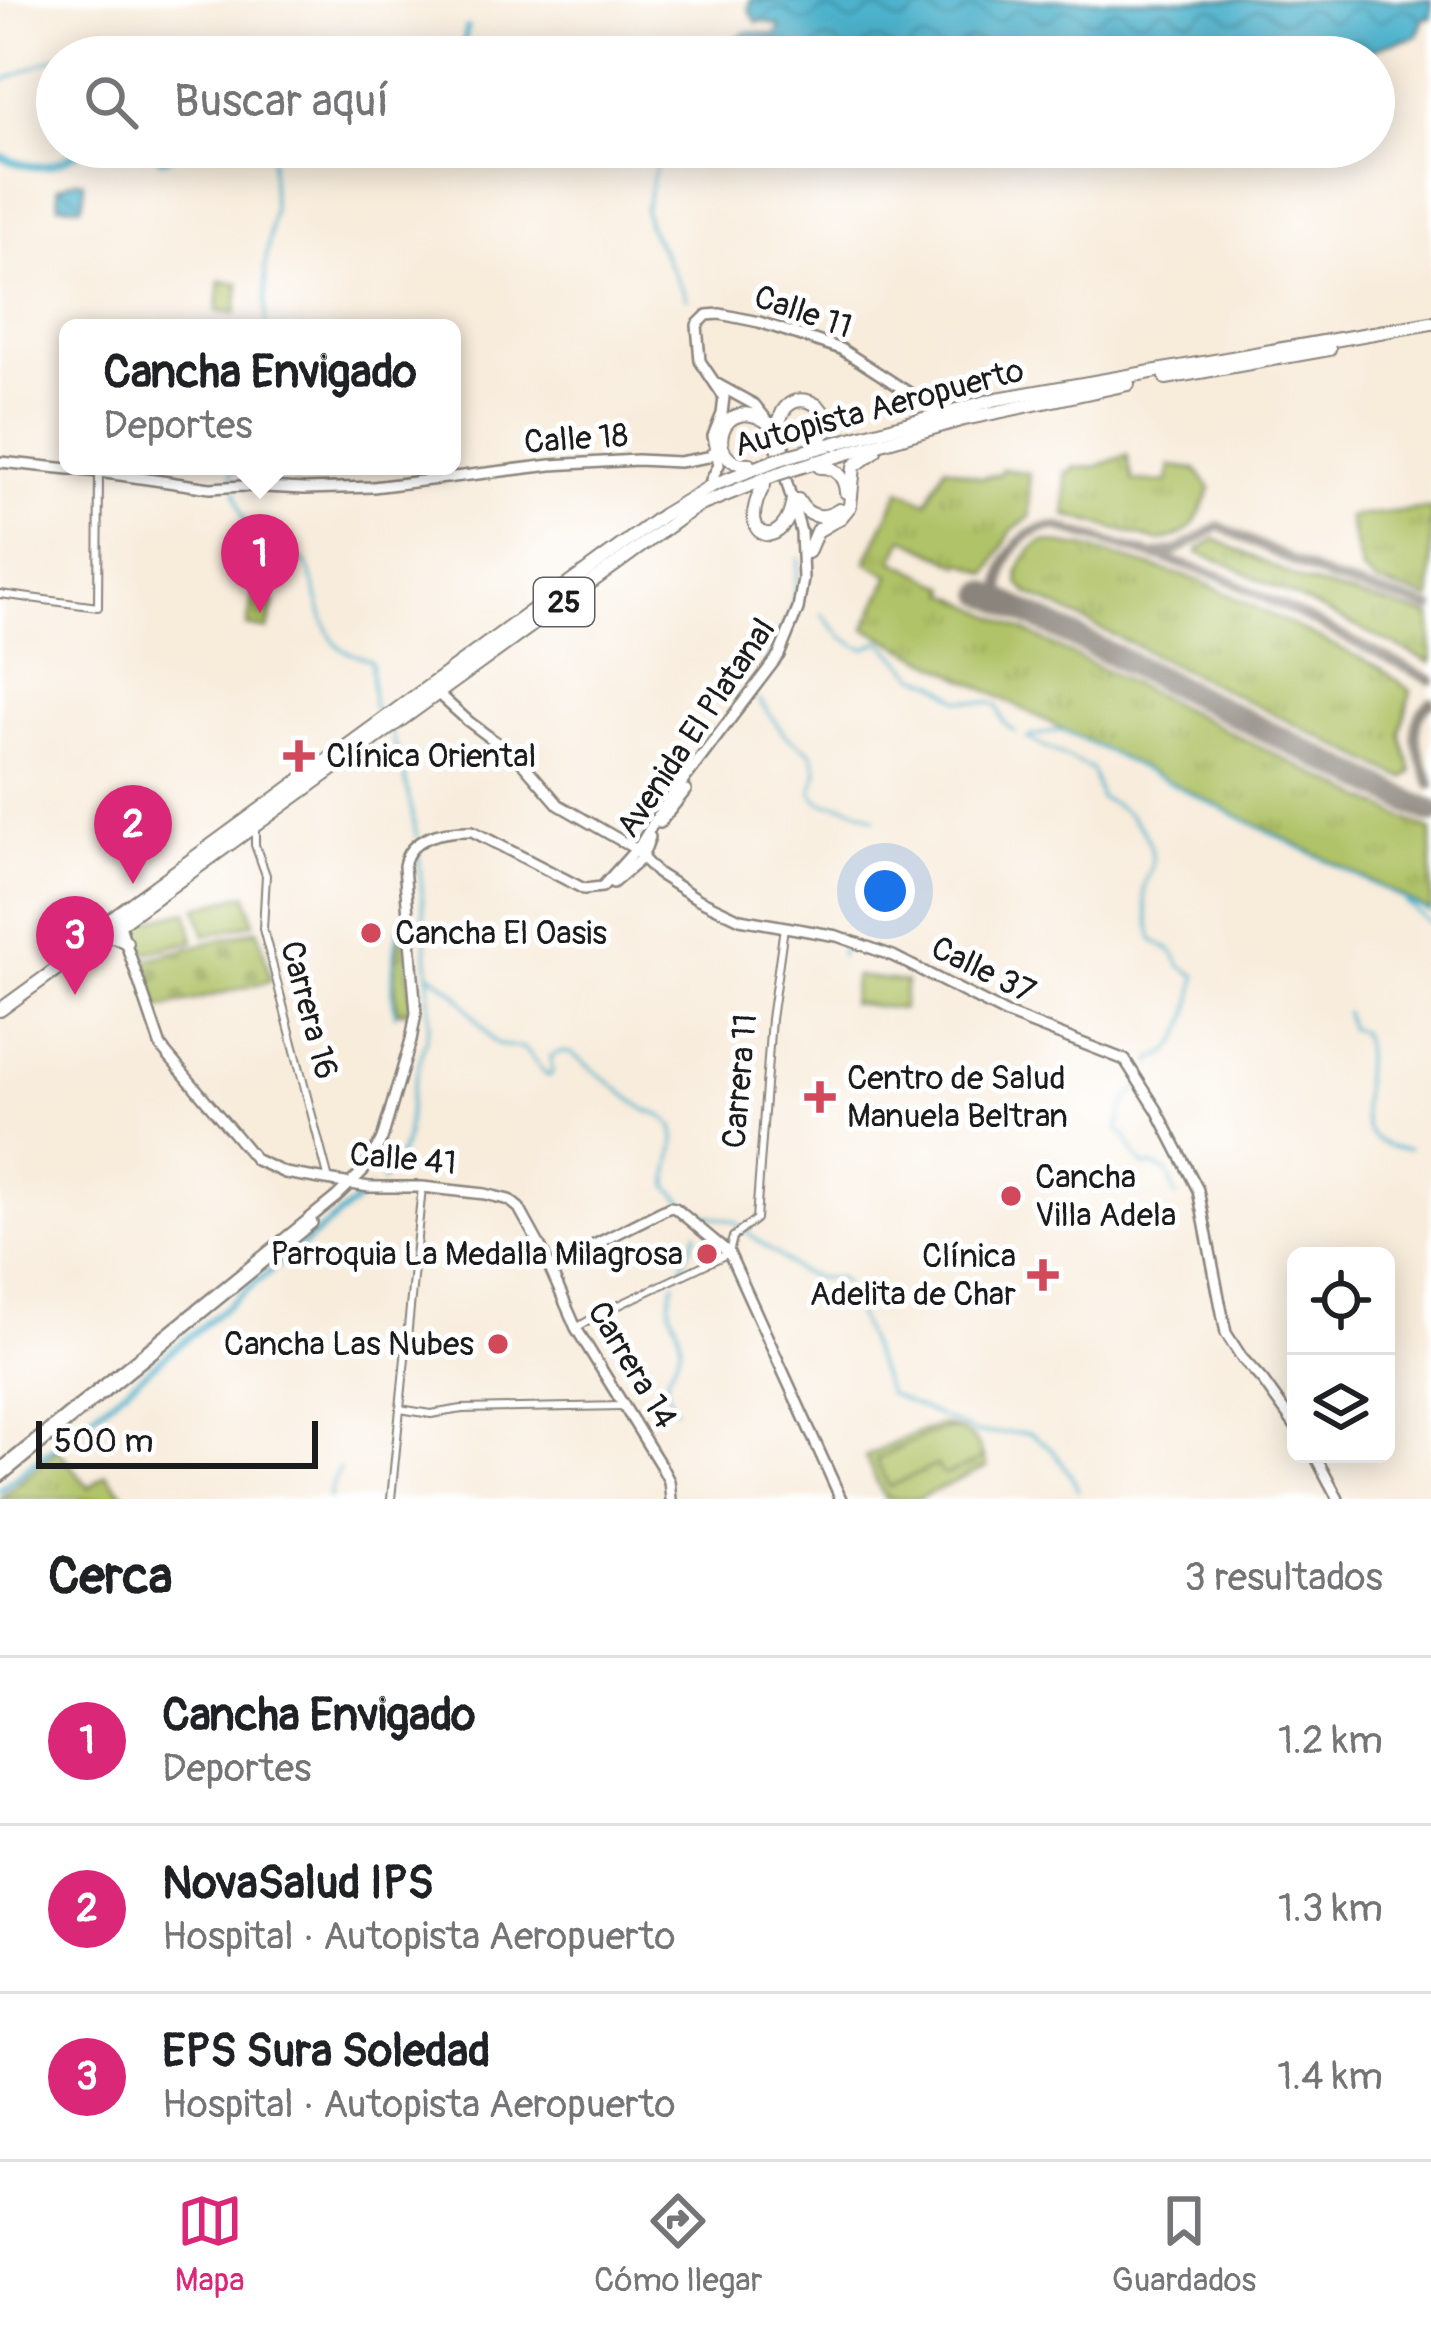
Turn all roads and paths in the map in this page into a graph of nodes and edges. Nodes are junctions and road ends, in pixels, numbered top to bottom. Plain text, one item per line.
1 (1431, 328) edge
2 (715, 383) junction
3 (755, 405) junction
4 (942, 414) junction
5 (718, 421) junction
6 (774, 426) junction
7 (918, 432) junction
8 (864, 435) junction
9 (713, 436) junction
10 (818, 442) junction
11 (717, 449) junction
12 (875, 451) junction
13 (699, 459) junction
14 (0, 462) edge
15 (794, 462) junction
16 (749, 464) junction
17 (820, 467) junction
18 (59, 468) edge
19 (776, 468) junction
20 (99, 475) edge
21 (124, 475) edge
22 (714, 476) junction
23 (764, 485) junction
24 (795, 500) junction
25 (663, 515) junction
26 (684, 515) junction
27 (808, 552) junction
28 (0, 594) edge
29 (441, 676) junction
30 (436, 694) junction
31 (735, 717) junction
32 (393, 718) junction
33 (468, 721) junction
34 (378, 730) junction
35 (456, 735) dead end
36 (257, 825) junction
37 (621, 840) junction
38 (424, 842) junction
39 (229, 845) junction
40 (258, 851) junction
41 (642, 858) junction
42 (614, 874) junction
43 (118, 919) junction
44 (784, 927) junction
45 (101, 937) junction
46 (126, 942) junction
47 (0, 1000) edge
48 (0, 1010) edge
49 (332, 1181) junction
50 (365, 1186) junction
51 (422, 1187) junction
52 (336, 1197) junction
53 (514, 1203) joint
54 (543, 1253) junction
55 (729, 1253) junction
56 (568, 1258) junction
57 (550, 1270) junction
58 (576, 1328) junction
59 (623, 1406) junction
60 (400, 1409) junction
61 (1287, 1414) edge
62 (1319, 1463) edge
63 (0, 1473) edge
64 (391, 1499) edge
65 (671, 1499) edge
66 (842, 1499) edge
67 (1338, 1499) edge

1 - 4 highway, Autopista Aeropuerto / 25
1 - 7 highway, Autopista Aeropuerto / 25
2 - 3 main road, Avenida El Platanal
2 - 4 main road, Calle 11
2 - 5 main road
3 - 5 main road
3 - 6 main road, Avenida El Platanal
4 - 8 highway, Autopista Aeropuerto / 25
5 - 9 main road
6 - 10 highway
6 - 16 highway
6 - 24 main road, Avenida El Platanal
7 - 12 highway
7 - 15 highway, Autopista Aeropuerto / 25
8 - 10 highway
8 - 15 highway, Autopista Aeropuerto / 25
9 - 11 main road
9 - 13 main road
10 - 15 highway
11 - 13 main road
11 - 22 main road
12 - 17 highway
12 - 27 highway
13 - 21 main road, Calle 18
13 - 22 main road
14 - 18 main road, Calle 18
15 - 17 highway
15 - 19 highway, Autopista Aeropuerto / 25, bridge
16 - 19 highway
16 - 22 highway
17 - 24 highway
19 - 23 highway
19 - 25 highway, Autopista Aeropuerto / 25
19 - 26 highway, Autopista Aeropuerto / 25
20 - 28 street
22 - 25 highway
23 - 24 highway
23 - 26 highway
24 - 27 main road, Avenida El Platanal
24 - 31 main road, Avenida El Platanal
25 - 29 highway, Autopista Aeropuerto / 25
26 - 30 highway, Autopista Aeropuerto / 25
27 - 31 main road, Avenida El Platanal
29 - 30 main road
29 - 32 highway, Autopista Aeropuerto / 25
30 - 32 highway, Autopista Aeropuerto / 25
30 - 33 main road
31 - 41 main road, Avenida El Platanal
31 - 41 main road, Avenida El Platanal
32 - 34 highway, Autopista Aeropuerto / 25
33 - 35 main road
33 - 37 main road
34 - 36 highway, Autopista Aeropuerto / 25
34 - 43 highway, Autopista Aeropuerto / 25
36 - 39 highway, Autopista Aeropuerto / 25
36 - 40 street, Carrera 16
37 - 41 main road
37 - 42 main road
38 - 41 main road, Avenida El Platanal
38 - 42 main road, Avenida El Platanal
38 - 50 main road
39 - 40 street
39 - 43 highway, Autopista Aeropuerto / 25
40 - 49 street, Carrera 16
41 - 42 main road, Avenida El Platanal
41 - 44 main road, Calle 37
43 - 45 highway, Autopista Aeropuerto / 25
43 - 46 main road
43 - 47 highway, Autopista Aeropuerto / 25
44 - 55 street, Carrera 11
44 - 61 main road, Calle 37
45 - 46 highway
45 - 48 highway, Autopista Aeropuerto / 25
46 - 49 main road, Calle 41
49 - 50 main road, Calle 41
49 - 52 main road
50 - 51 main road, Calle 41
50 - 52 main road
50 - 63 main road
51 - 53 main road, Calle 41
51 - 60 street
52 - 63 main road
53 - 54 main road, Carrera 14
54 - 56 main road
54 - 57 main road, Carrera 14
55 - 56 main road
55 - 58 street
55 - 66 main road
56 - 57 main road
57 - 58 main road, Carrera 14
58 - 59 main road, Carrera 14
59 - 60 street
59 - 65 main road, Carrera 14
60 - 64 street
62 - 67 main road

